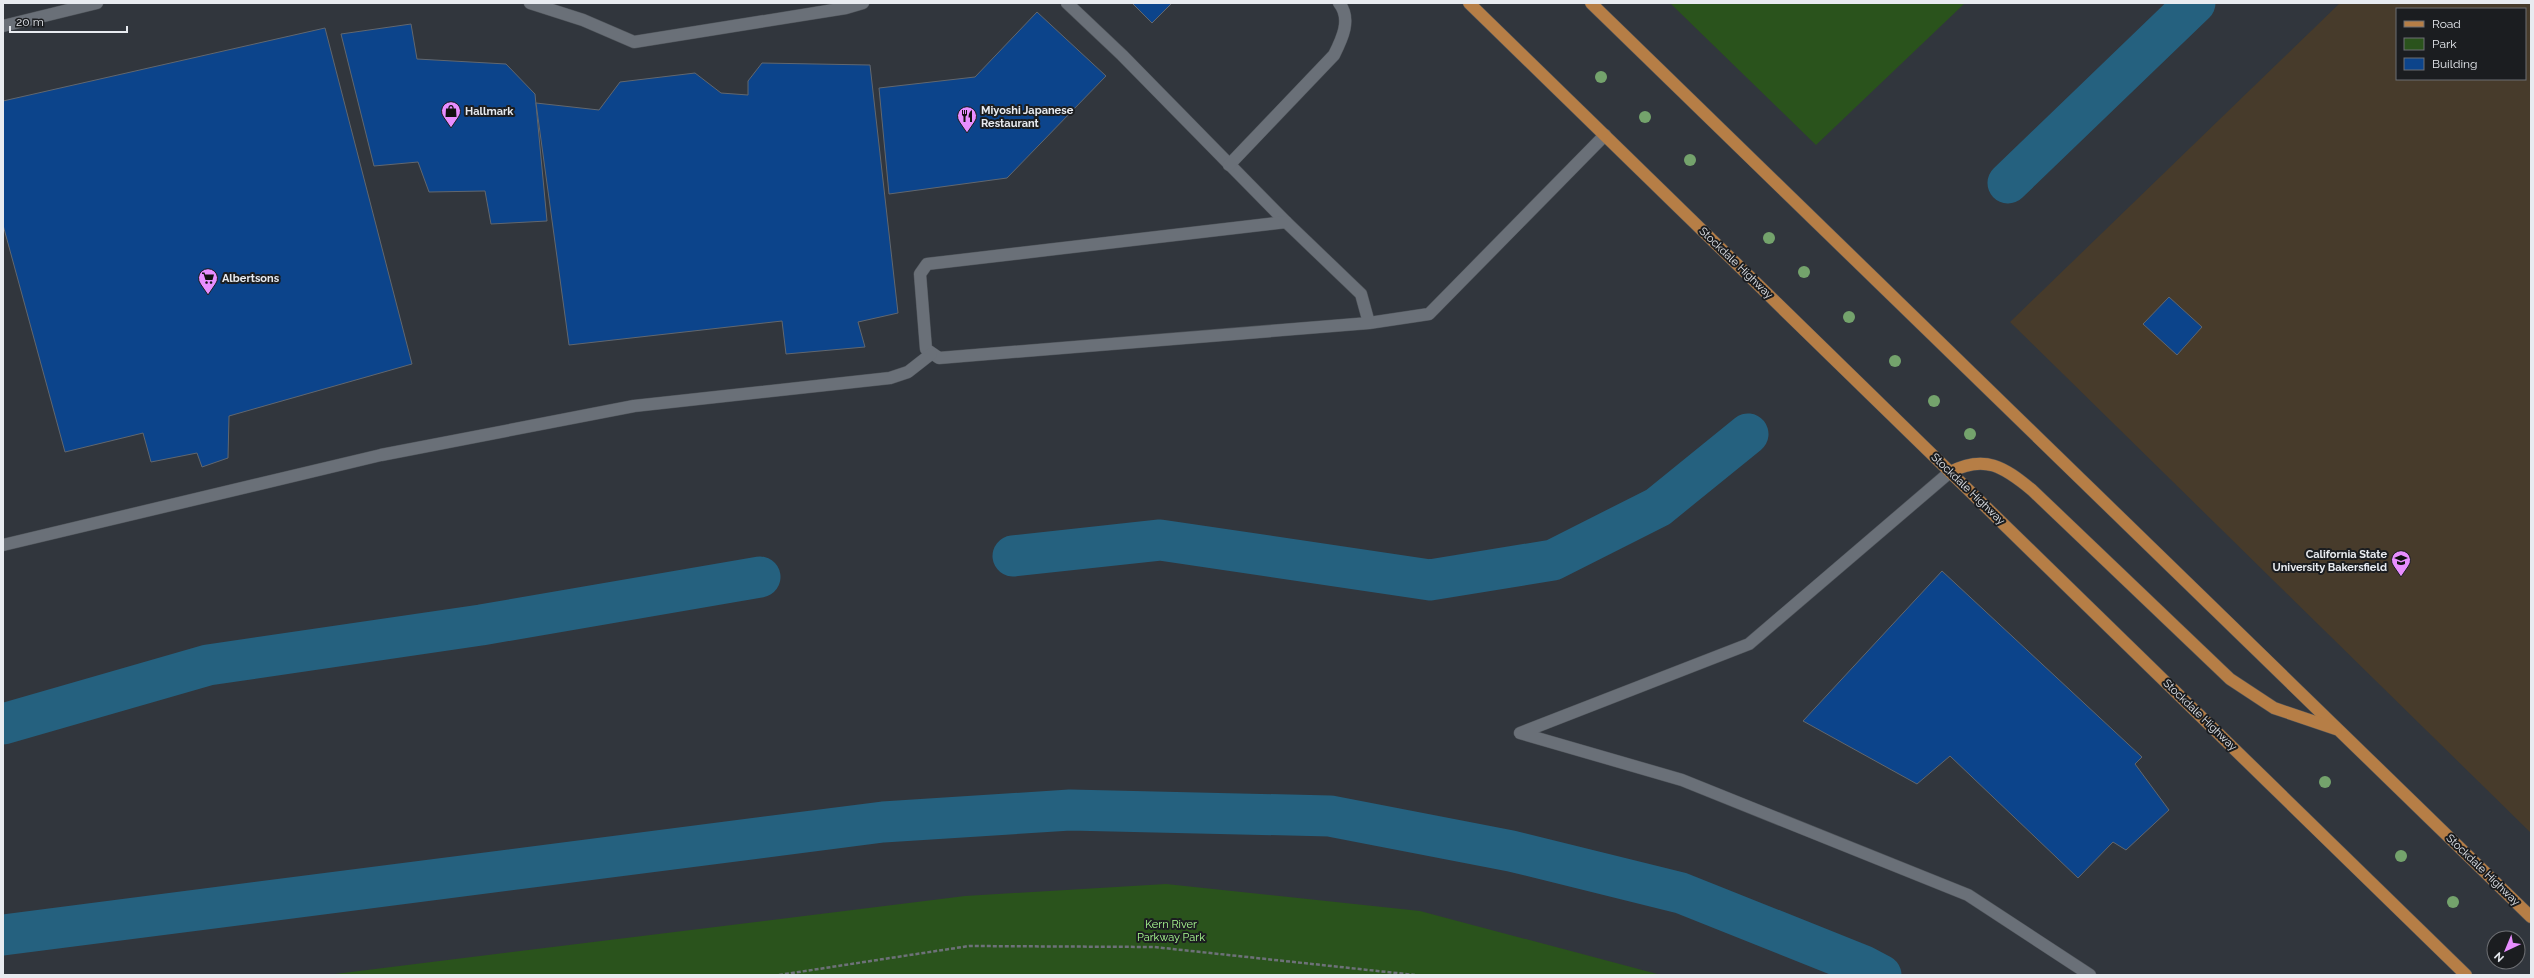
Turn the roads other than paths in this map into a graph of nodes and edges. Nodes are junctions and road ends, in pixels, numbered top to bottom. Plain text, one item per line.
1 (97, 3) edge
2 (530, 3) edge
3 (862, 3) edge
4 (1067, 3) edge
5 (1339, 3) edge
6 (1469, 3) edge
7 (1591, 3) edge
8 (3, 26) edge
9 (1605, 135) junction
10 (1229, 165) junction
11 (1286, 222) junction
12 (1369, 322) junction
13 (931, 354) junction
14 (1950, 472) junction
15 (3, 545) edge
16 (2339, 730) junction
17 (2531, 917) edge
18 (2090, 975) edge
19 (2466, 975) edge

1 - 8 lane
2 - 3 lane
4 - 10 lane
5 - 10 lane
6 - 9 main road, Stockdale Highway
7 - 16 main road, Stockdale Highway
9 - 12 lane
9 - 14 main road, Stockdale Highway
10 - 11 lane
11 - 12 lane
11 - 13 lane
12 - 13 lane
13 - 15 lane
14 - 16 main road
14 - 18 lane
14 - 19 main road, Stockdale Highway
16 - 17 main road, Stockdale Highway

